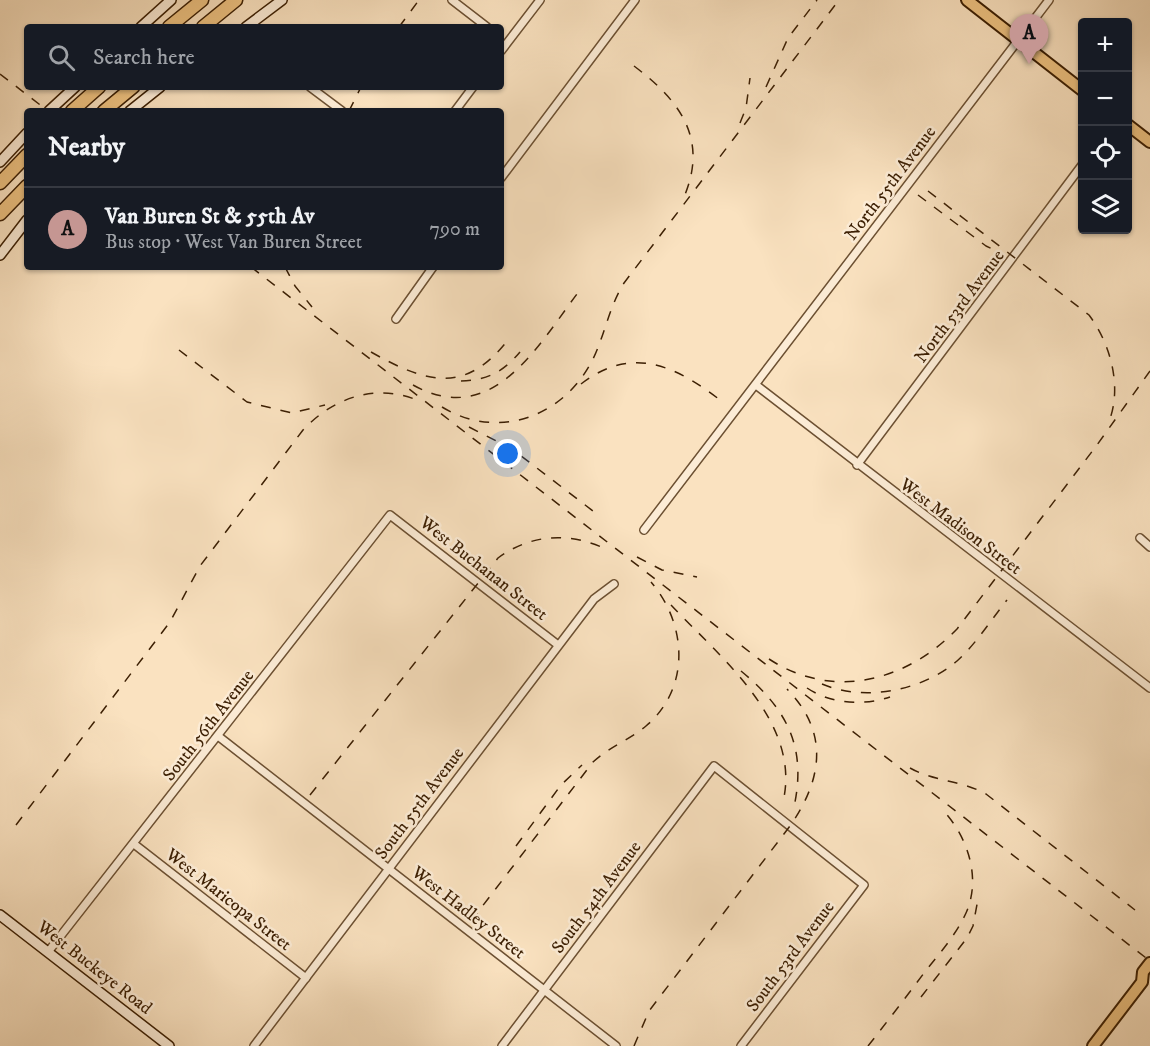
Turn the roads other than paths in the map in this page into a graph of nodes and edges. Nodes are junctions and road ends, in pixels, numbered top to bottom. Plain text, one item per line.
1 (171, 0) edge
2 (196, 0) edge
3 (202, 0) edge
4 (236, 0) edge
5 (282, 0) edge
6 (452, 0) edge
7 (540, 0) edge
8 (636, 0) edge
9 (968, 0) edge
10 (1049, 0) edge
11 (186, 13) junction
12 (144, 24) edge
13 (173, 24) edge
14 (207, 24) edge
15 (250, 24) edge
16 (483, 24) edge
17 (504, 40) edge
18 (1018, 41) junction
19 (1078, 86) edge
20 (72, 90) edge
21 (96, 90) edge
22 (129, 90) edge
23 (156, 90) edge
24 (314, 90) edge
25 (471, 90) edge
26 (52, 108) edge
27 (75, 108) edge
28 (108, 108) edge
29 (134, 108) edge
30 (338, 108) edge
31 (457, 108) edge
32 (1129, 126) edge
33 (24, 136) edge
34 (1150, 142) edge
35 (24, 158) edge
36 (0, 162) edge
37 (1078, 172) edge
38 (504, 174) edge
39 (0, 183) edge
40 (24, 189) edge
41 (0, 214) edge
42 (24, 224) edge
43 (0, 255) edge
44 (431, 270) edge
45 (396, 319) dead end
46 (756, 385) junction
47 (857, 465) junction
48 (390, 515) joint
49 (644, 531) dead end
50 (1140, 538) dead end
51 (1150, 547) edge
52 (614, 584) dead end
53 (558, 645) junction
54 (1150, 688) edge
55 (218, 736) junction
56 (134, 844) junction
57 (388, 869) junction
58 (864, 885) joint
59 (0, 915) edge
60 (48, 952) junction
61 (1150, 963) edge
62 (306, 978) junction
63 (1146, 980) edge
64 (545, 990) junction
65 (169, 1046) edge
66 (254, 1046) edge
67 (502, 1046) edge
68 (616, 1046) edge
69 (741, 1046) edge
70 (1093, 1046) edge

1 - 12 main road
2 - 11 highway
3 - 11 highway
4 - 14 highway
5 - 15 main road
6 - 16 street
7 - 17 street
8 - 38 street
9 - 18 main road
10 - 18 street, North 55th Avenue
11 - 13 highway
18 - 19 main road
18 - 46 street, North 55th Avenue
20 - 26 main road
21 - 27 highway
22 - 28 highway
23 - 29 main road
24 - 30 street
25 - 31 street
32 - 34 main road
33 - 36 main road
35 - 39 highway
37 - 47 street, North 53rd Avenue
40 - 41 highway
42 - 43 main road
44 - 45 street
46 - 47 street, West Madison Street
46 - 49 street
47 - 54 street, West Madison Street
48 - 53 street, West Buchanan Street
48 - 55 street, South 56th Avenue
50 - 51 street
52 - 53 street, South 55th Avenue
53 - 57 street, South 55th Avenue
55 - 56 street, South 56th Avenue
55 - 57 street, West Hadley Street
56 - 60 street, South 56th Avenue
56 - 62 street, West Maricopa Street
57 - 62 street, South 55th Avenue
57 - 64 street, West Hadley Street
58 - 64 street, South 54th Avenue
58 - 69 street, South 53rd Avenue
59 - 60 main road, West Buckeye Road
60 - 65 main road, West Buckeye Road
61 - 63 main road
62 - 66 street, South 55th Avenue
63 - 70 main road
64 - 67 street, South 54th Avenue
64 - 68 street, West Hadley Street

